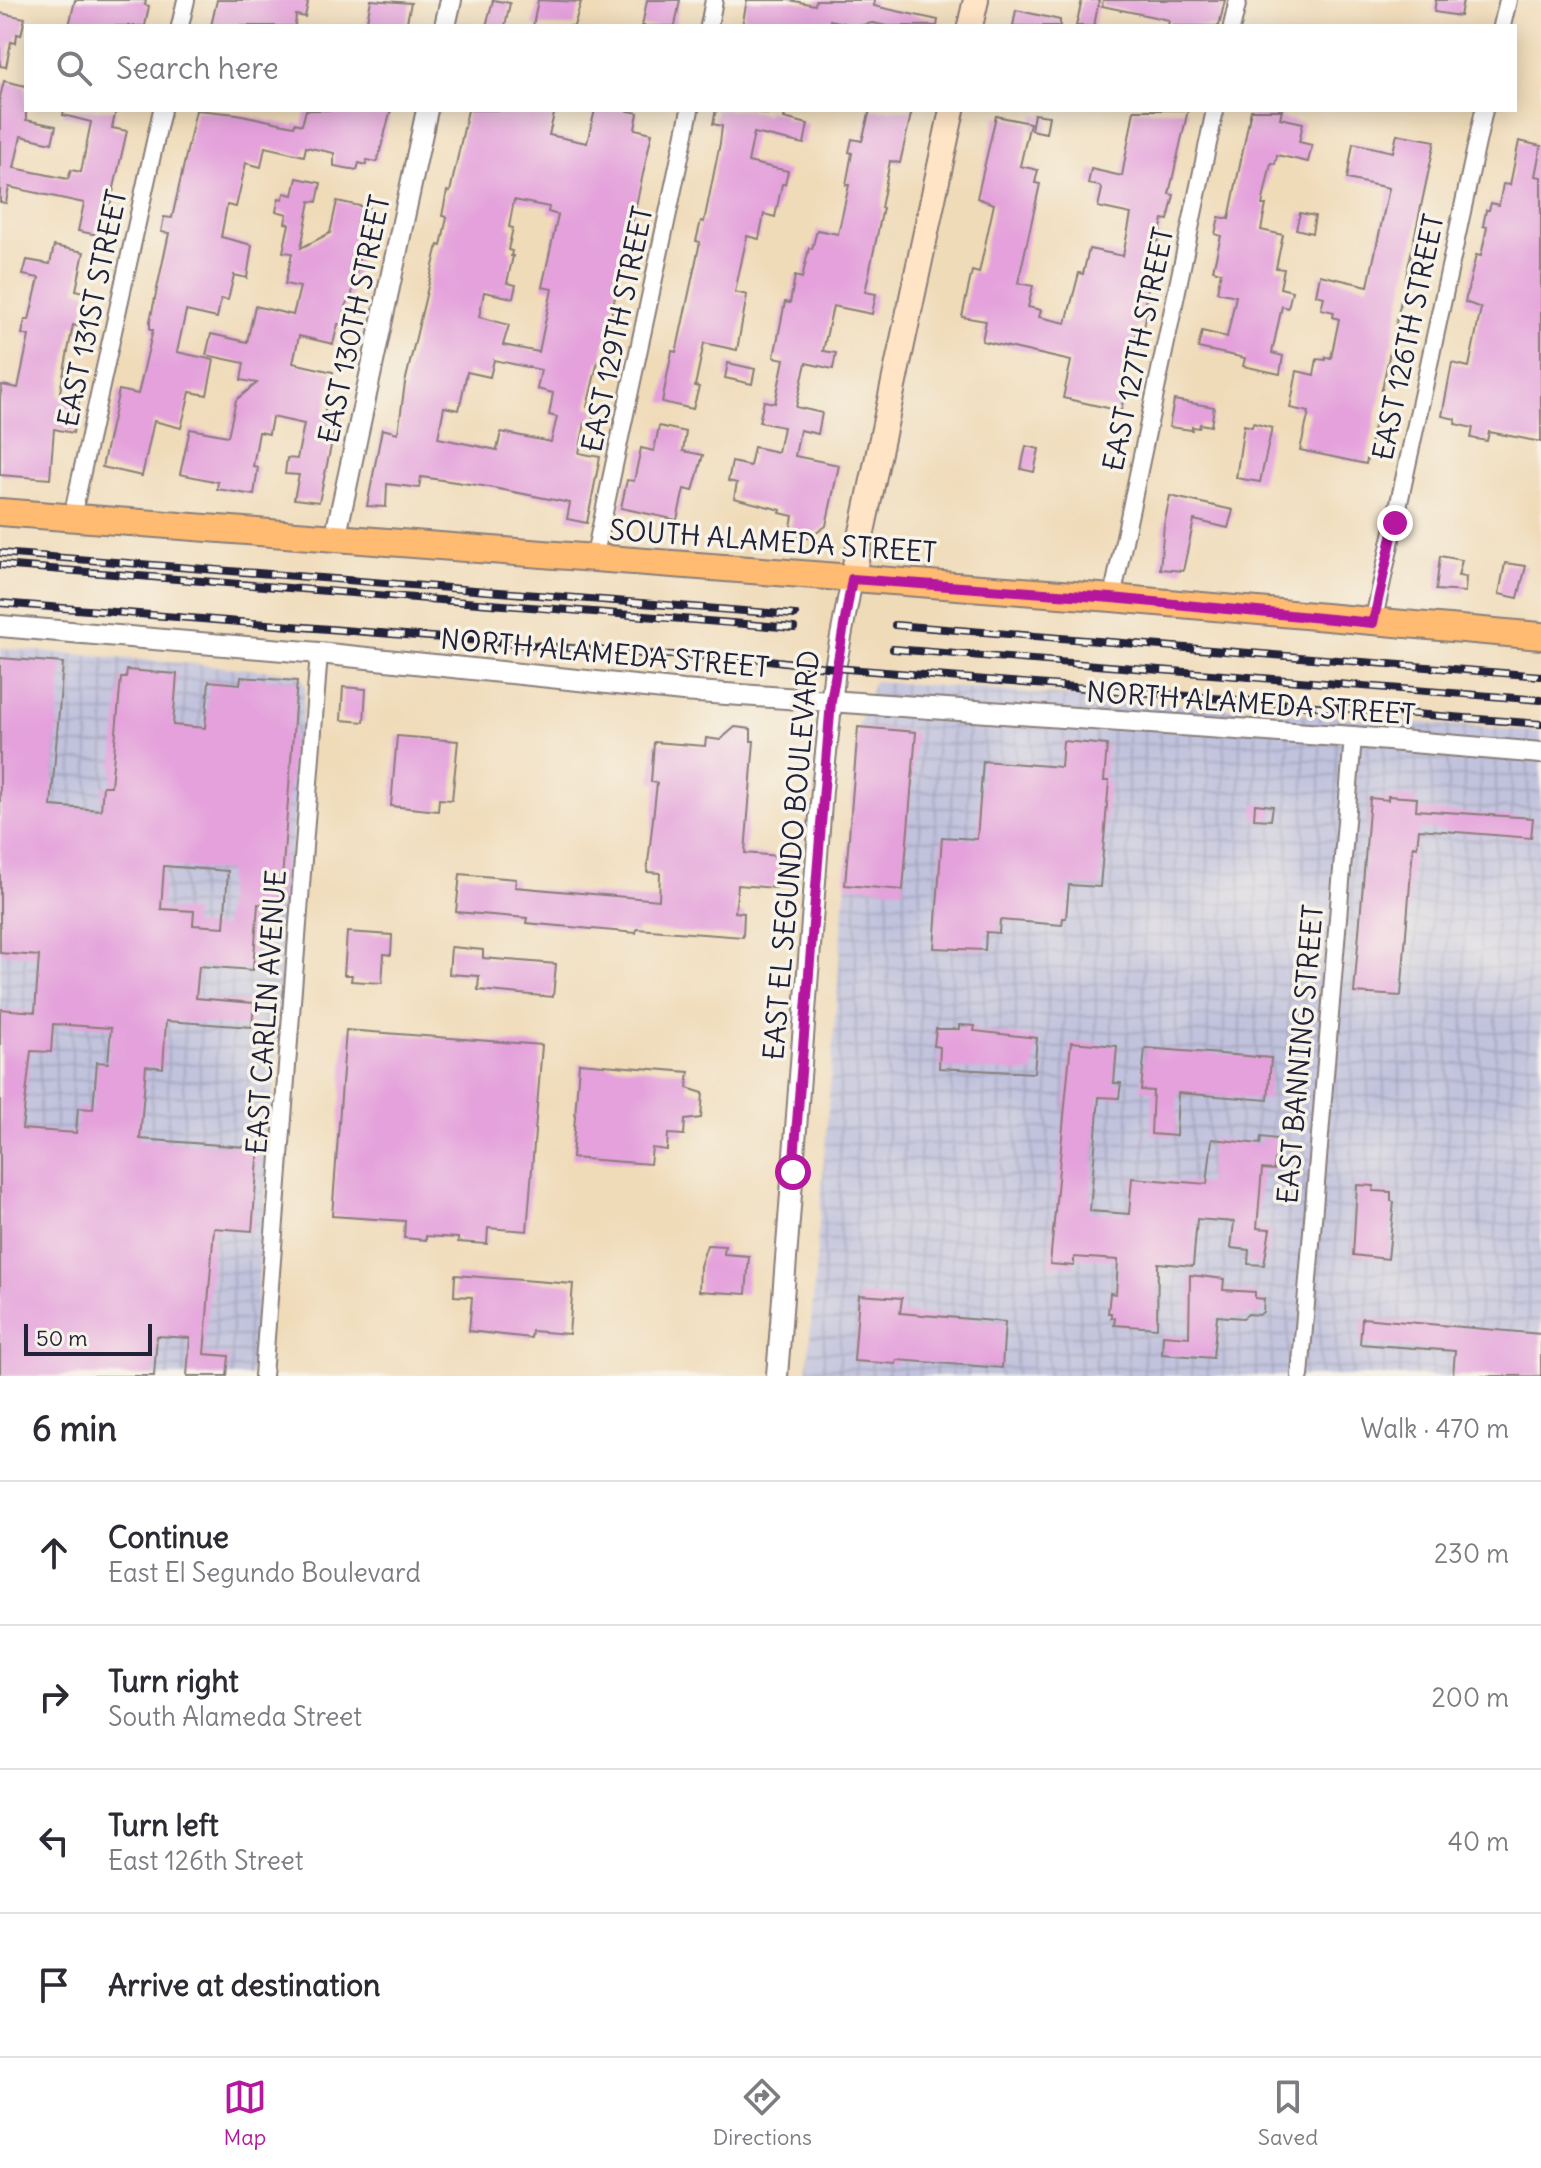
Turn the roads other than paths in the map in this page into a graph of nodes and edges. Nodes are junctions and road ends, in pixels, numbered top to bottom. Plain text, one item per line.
1 (186, 0) edge
2 (451, 0) edge
3 (714, 0) edge
4 (976, 0) edge
5 (1238, 0) edge
6 (1508, 0) edge
7 (180, 24) edge
8 (445, 24) edge
9 (709, 24) edge
10 (970, 24) edge
11 (1232, 24) edge
12 (1502, 24) edge
13 (162, 112) edge
14 (427, 112) edge
15 (690, 112) edge
16 (952, 112) edge
17 (1215, 112) edge
18 (1484, 112) edge
19 (0, 512) edge
20 (72, 517) junction
21 (335, 539) junction
22 (594, 559) junction
23 (852, 579) junction
24 (1112, 598) junction
25 (1373, 623) junction
26 (0, 626) edge
27 (1541, 636) edge
28 (319, 653) junction
29 (831, 701) junction
30 (1353, 737) junction
31 (1541, 753) edge
32 (263, 1376) edge
33 (777, 1376) edge
34 (1300, 1376) edge

1 - 7 street
2 - 8 street
3 - 9 street
4 - 10 main road
5 - 11 street
6 - 12 street
13 - 20 street, EAST 131ST STREET
14 - 21 street, EAST 130TH STREET
15 - 22 street, EAST 129TH STREET
16 - 23 main road, EAST EL SEGUNDO BOULEVARD
17 - 24 street, EAST 127TH STREET
18 - 25 street, EAST 126TH STREET
19 - 20 main road, SOUTH ALAMEDA STREET
20 - 21 main road, SOUTH ALAMEDA STREET
21 - 22 main road, SOUTH ALAMEDA STREET
22 - 23 main road, SOUTH ALAMEDA STREET
23 - 24 main road, SOUTH ALAMEDA STREET
23 - 29 street, EAST EL SEGUNDO BOULEVARD
24 - 25 main road, SOUTH ALAMEDA STREET
25 - 27 main road, SOUTH ALAMEDA STREET
26 - 28 street, NORTH ALAMEDA STREET
28 - 29 street, NORTH ALAMEDA STREET
28 - 32 street, EAST CARLIN AVENUE
29 - 30 street, NORTH ALAMEDA STREET
29 - 33 street, EAST EL SEGUNDO BOULEVARD
30 - 31 street, NORTH ALAMEDA STREET
30 - 34 street, EAST BANNING STREET

